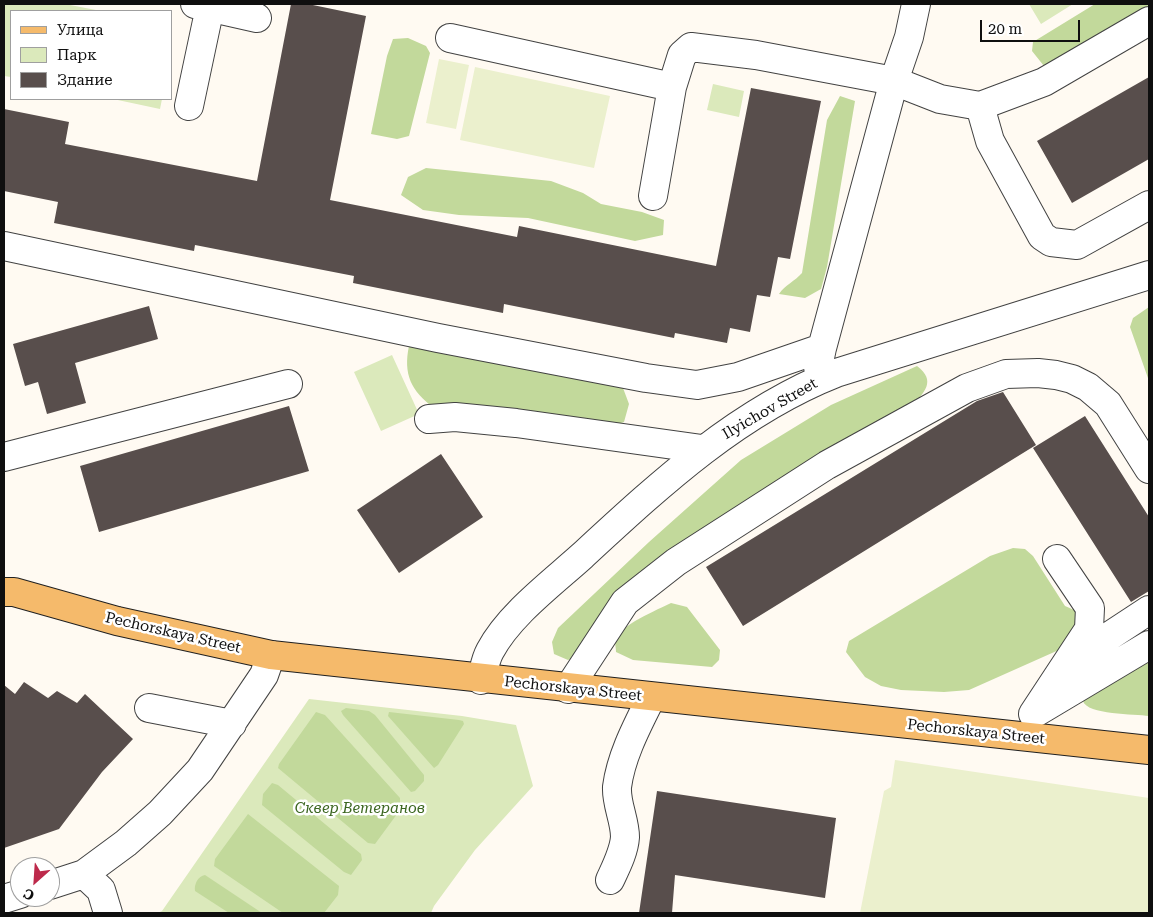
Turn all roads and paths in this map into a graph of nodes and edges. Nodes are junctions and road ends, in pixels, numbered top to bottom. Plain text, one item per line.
1 (916, 4) edge
2 (203, 5) edge
3 (257, 18) dead end
4 (1149, 22) edge
5 (450, 38) dead end
6 (894, 81) junction
7 (672, 87) junction
8 (188, 106) dead end
9 (980, 106) junction
10 (653, 196) dead end
11 (1149, 204) edge
12 (4, 246) edge
13 (1149, 275) edge
14 (822, 348) junction
15 (816, 380) junction
16 (288, 384) dead end
17 (429, 418) dead end
18 (702, 449) junction
19 (4, 456) edge
20 (1149, 469) edge
21 (1057, 559) dead end
22 (4, 592) edge
23 (1149, 610) edge
24 (1149, 645) edge
25 (271, 655) junction
26 (1064, 666) junction
27 (481, 680) junction
28 (568, 689) junction
29 (651, 698) junction
30 (149, 708) dead end
31 (232, 724) junction
32 (1031, 726) junction
33 (1149, 750) edge
34 (84, 874) junction
35 (610, 880) dead end
36 (60, 882) edge
37 (108, 913) edge

1 - 6 street
2 - 3 street
2 - 8 street
4 - 9 street
5 - 7 street
6 - 7 street
6 - 9 street
6 - 14 street
7 - 10 street
9 - 11 street
12 - 14 street
13 - 15 street, Ilyichov Street
14 - 15 street
15 - 18 street, Ilyichov Street
16 - 19 street
17 - 18 street
18 - 27 street, Ilyichov Street
20 - 28 street
21 - 26 street
22 - 25 main road, Pechorskaya Street
23 - 26 street
24 - 32 street
25 - 27 main road, Pechorskaya Street
25 - 31 street
26 - 32 street
27 - 28 main road, Pechorskaya Street
28 - 29 main road, Pechorskaya Street
29 - 32 main road, Pechorskaya Street
29 - 35 street
30 - 31 street
31 - 34 street
32 - 33 main road, Pechorskaya Street
34 - 36 street
34 - 37 street

